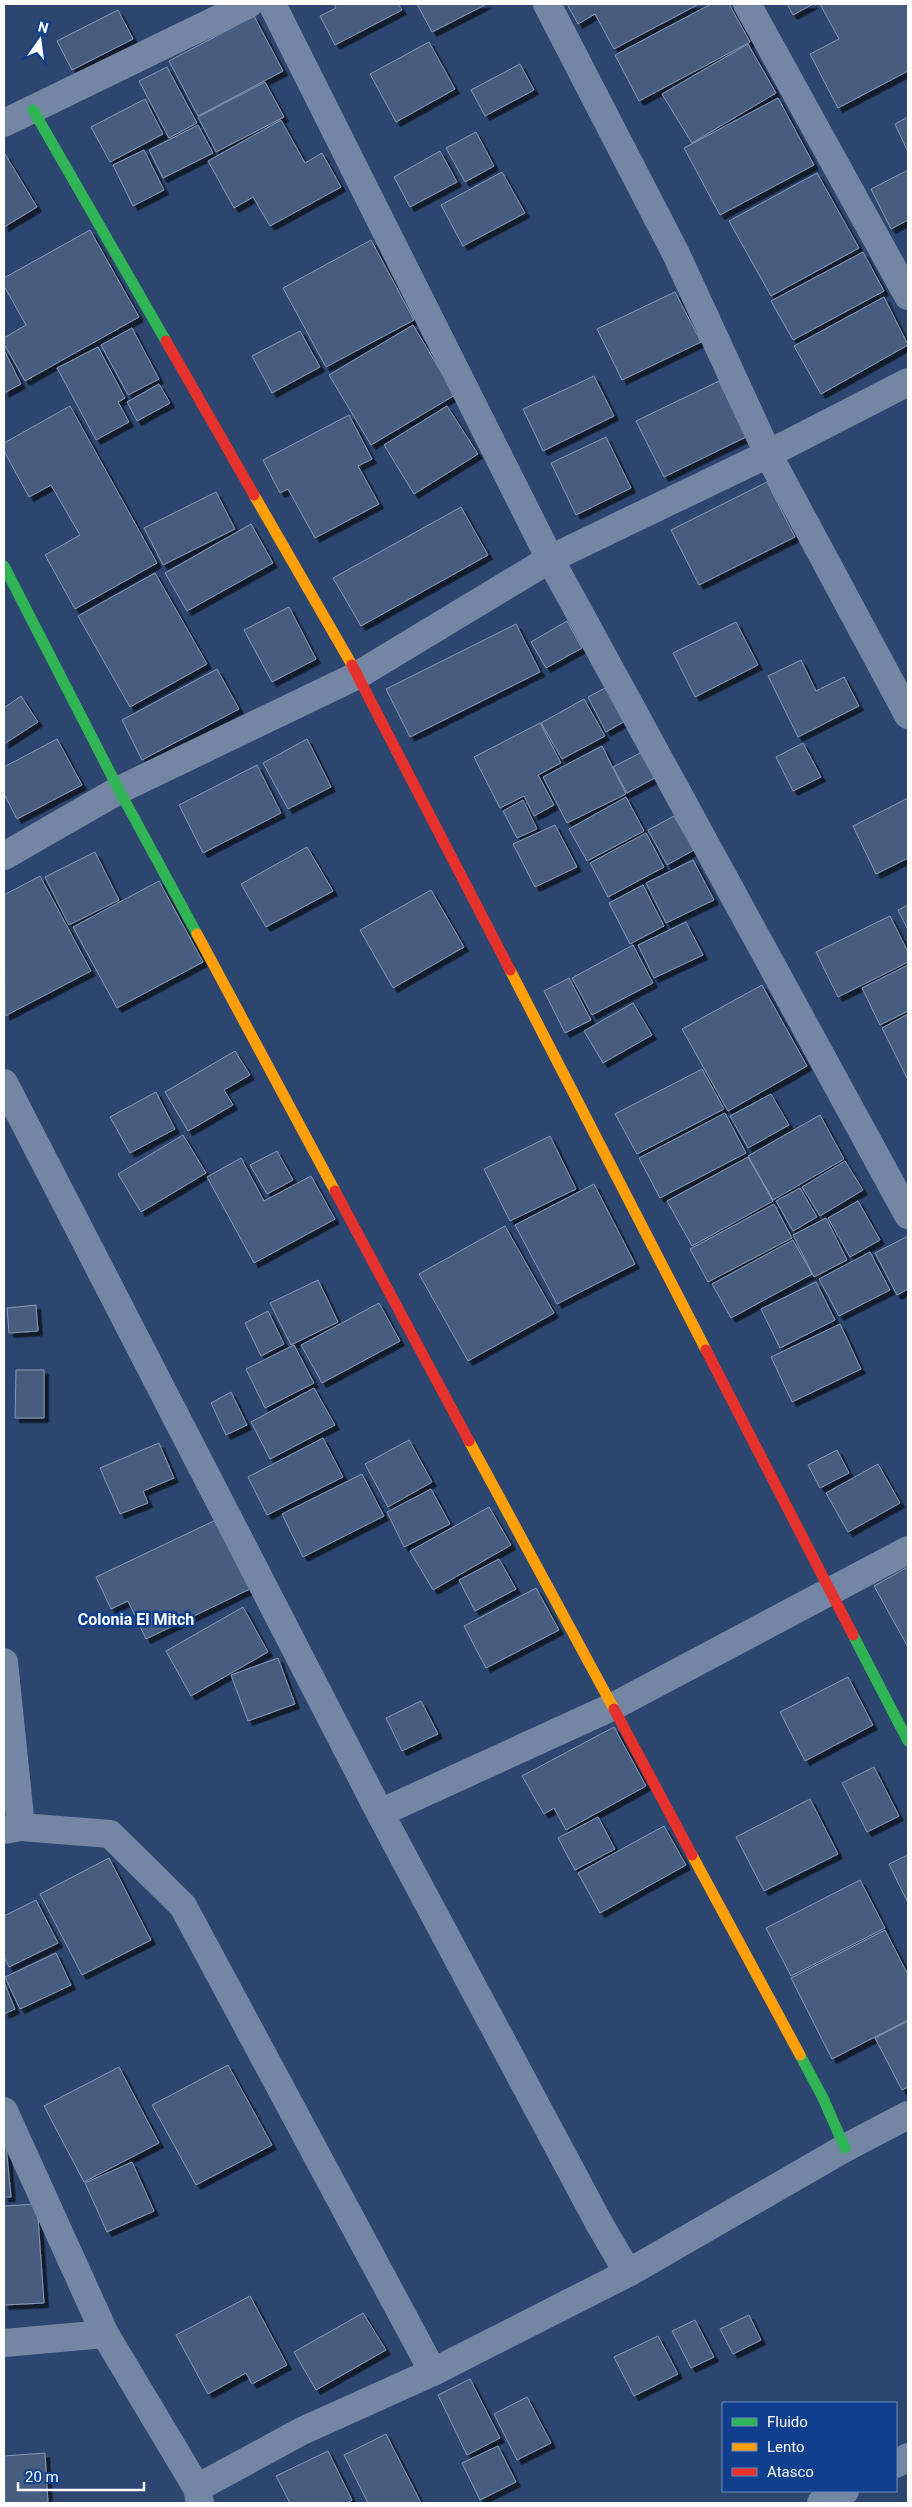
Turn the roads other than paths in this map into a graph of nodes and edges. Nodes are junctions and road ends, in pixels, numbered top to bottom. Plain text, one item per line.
1 (249, 4) edge
2 (272, 4) edge
3 (547, 4) edge
4 (747, 4) edge
5 (33, 110) junction
6 (4, 123) edge
7 (908, 296) edge
8 (908, 382) edge
9 (768, 454) junction
10 (550, 559) junction
11 (4, 566) edge
12 (358, 676) junction
13 (908, 715) edge
14 (119, 790) junction
15 (4, 856) edge
16 (4, 1083) edge
17 (908, 1215) edge
18 (908, 1550) edge
19 (829, 1592) junction
20 (4, 1662) edge
21 (614, 1706) junction
22 (908, 1741) edge
23 (380, 1813) junction
24 (13, 1828) edge
25 (4, 2111) edge
26 (908, 2115) edge
27 (844, 2148) junction
28 (628, 2273) junction
29 (105, 2334) junction
30 (4, 2343) edge
31 (433, 2372) junction
32 (908, 2457) edge
33 (897, 2463) edge
34 (843, 2492) edge
35 (199, 2496) edge
36 (821, 2503) edge

1 - 5 street
2 - 10 street
3 - 9 street
4 - 7 street
5 - 6 street
5 - 12 street
8 - 9 street
9 - 10 street
9 - 13 street
10 - 12 street
10 - 17 street
11 - 14 street
12 - 14 street
12 - 19 street
14 - 15 street
14 - 21 street
16 - 23 street
18 - 19 street
19 - 21 street
19 - 22 street
20 - 24 street
21 - 23 street
21 - 27 street
23 - 28 street
24 - 31 street
25 - 29 street
26 - 27 street
27 - 28 street
28 - 31 street
29 - 30 street
29 - 35 street
31 - 35 street
32 - 33 street
34 - 36 street

